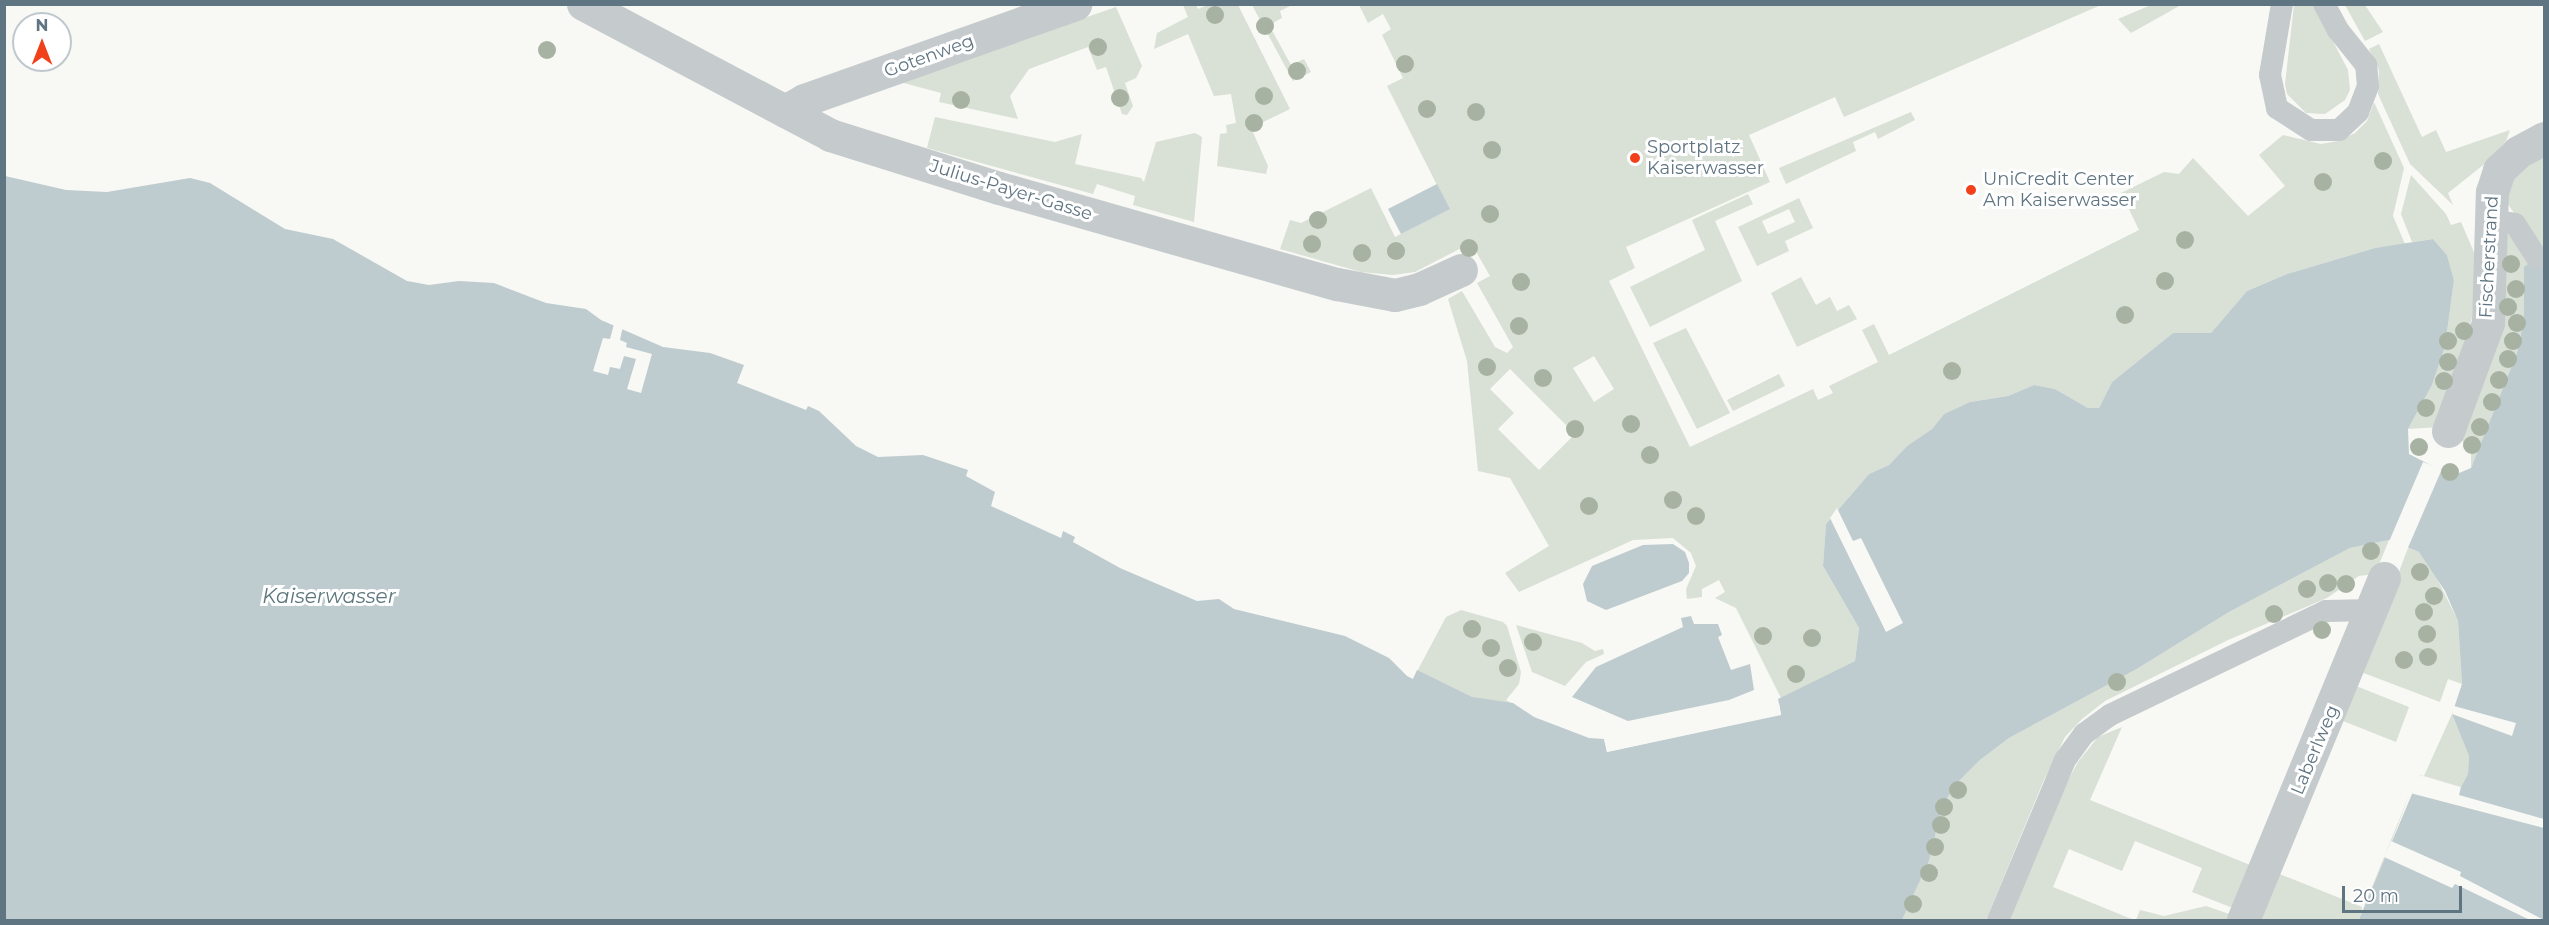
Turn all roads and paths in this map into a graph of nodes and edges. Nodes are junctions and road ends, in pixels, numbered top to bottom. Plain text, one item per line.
1 (583, 4) edge
2 (1075, 4) edge
3 (2282, 4) edge
4 (2324, 4) edge
5 (785, 111) junction
6 (2544, 138) edge
7 (2491, 220) junction
8 (2536, 258) dead end
9 (1461, 270) dead end
10 (2448, 431) dead end
11 (2384, 578) dead end
12 (2374, 610) junction
13 (1998, 921) edge
14 (2243, 921) edge

1 - 5 street, Julius-Payer-Gasse
2 - 5 street, Gotenweg
3 - 4 lane
5 - 9 street, Julius-Payer-Gasse
6 - 7 street, Fischerstrand
7 - 8 lane
7 - 10 street, Fischerstrand
11 - 12 street, Laberlweg
12 - 13 lane
12 - 14 street, Laberlweg

